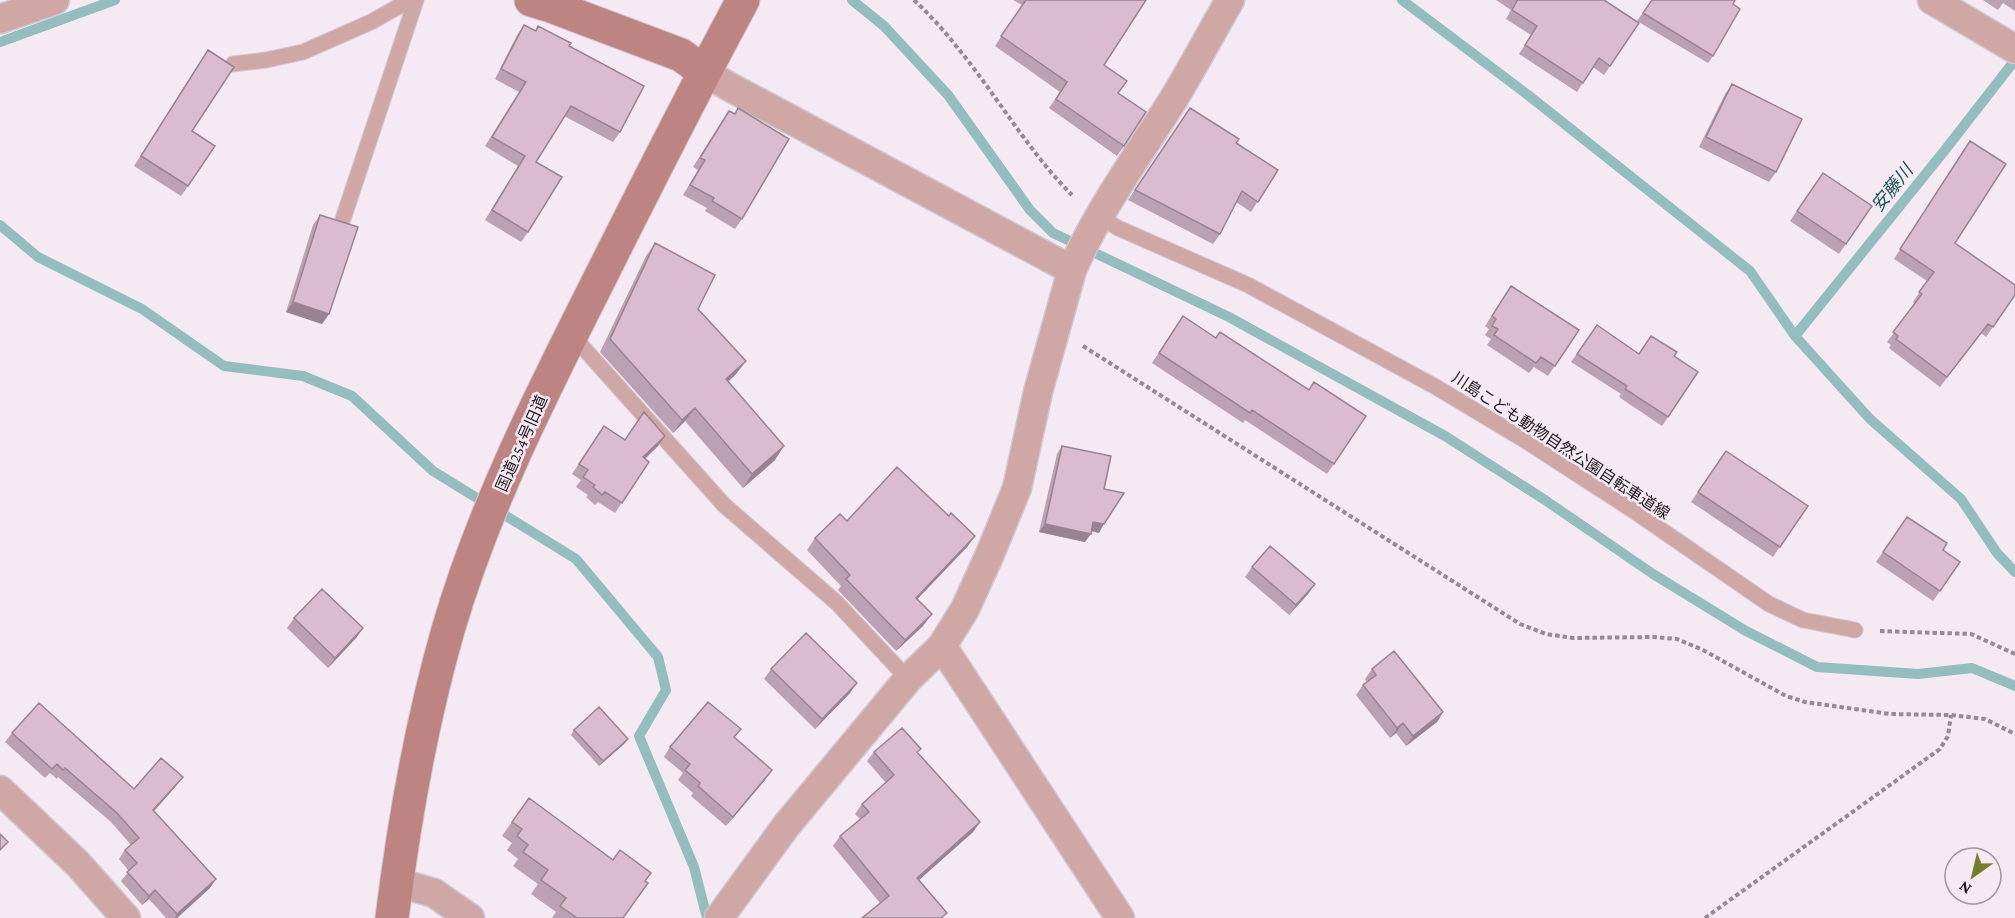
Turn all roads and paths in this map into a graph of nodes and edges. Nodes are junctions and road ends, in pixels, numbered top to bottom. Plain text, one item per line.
1 (55, 0) edge
2 (410, 0) edge
3 (416, 0) edge
4 (531, 0) edge
5 (914, 0) edge
6 (1230, 0) edge
7 (1932, 0) edge
8 (740, 5) edge
9 (0, 19) edge
10 (2015, 50) edge
11 (233, 64) edge
12 (704, 72) junction
13 (1089, 210) junction
14 (343, 219) dead end
15 (1072, 270) junction
16 (1055, 333) junction
17 (571, 334) junction
18 (1856, 630) joint
19 (942, 646) junction
20 (2015, 654) edge
21 (908, 679) junction
22 (1951, 715) junction
23 (2015, 734) edge
24 (0, 790) edge
25 (396, 882) junction
26 (126, 918) edge
27 (392, 918) edge
28 (470, 918) edge
29 (719, 918) edge
30 (1120, 918) edge
31 (1705, 918) edge

1 - 9 street
2 - 11 lane
3 - 14 lane
4 - 12 street
5 - 13 path
6 - 13 street
7 - 10 street
8 - 12 street, 国道254号旧道
12 - 15 street
12 - 17 street, 国道254号旧道
13 - 15 street
13 - 18 lane, 川島こども動物自然公園自転車道線
15 - 16 street
16 - 19 street
16 - 22 path
17 - 21 lane
17 - 25 street, 国道254号旧道
18 - 20 path
19 - 21 street
19 - 30 street
21 - 29 street
22 - 23 path
22 - 31 path
24 - 26 street
25 - 27 street, 国道254号旧道
25 - 28 street

